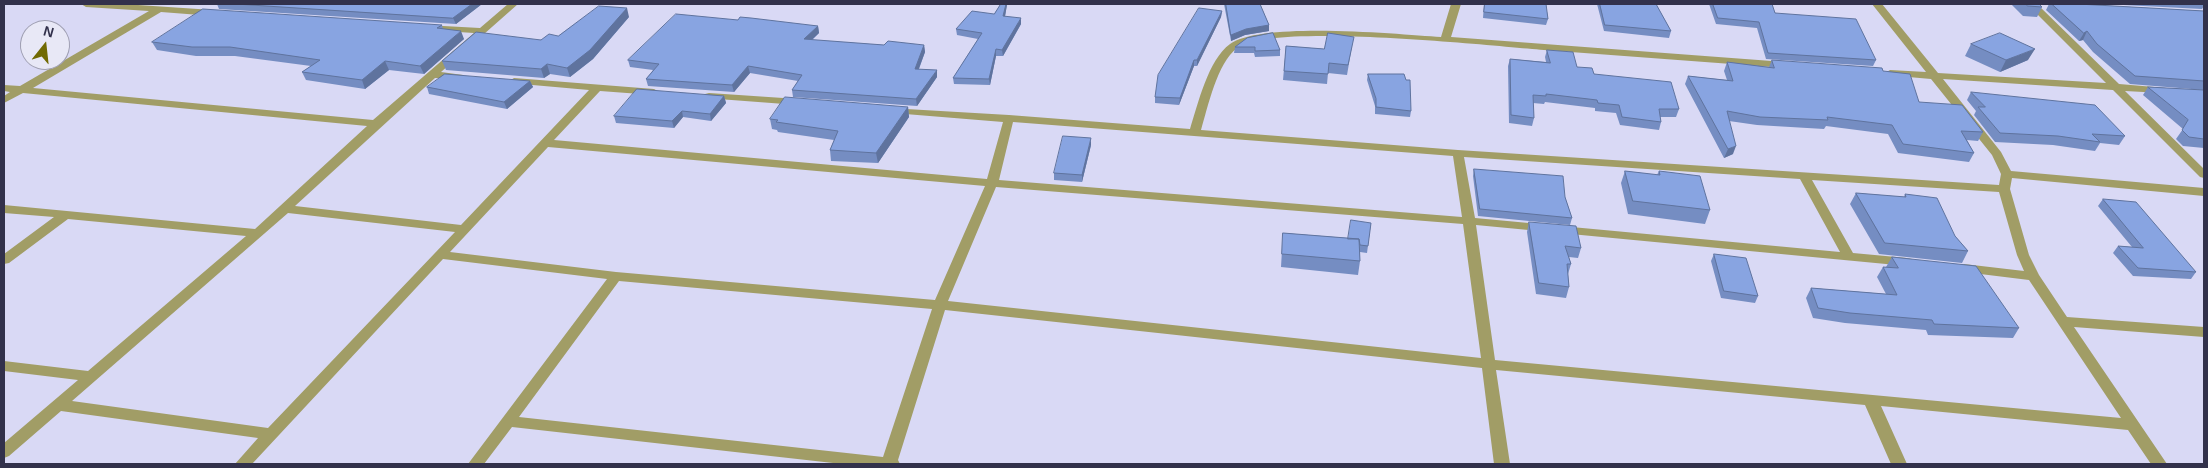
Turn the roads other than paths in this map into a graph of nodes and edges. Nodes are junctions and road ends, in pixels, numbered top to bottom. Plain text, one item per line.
1 (86, 4) edge
2 (513, 4) edge
3 (1456, 4) edge
4 (1877, 4) edge
5 (2028, 4) edge
6 (2032, 4) edge
7 (2051, 5) edge
8 (164, 6) edge
9 (228, 14) edge
10 (414, 26) edge
11 (482, 31) junction
12 (1445, 40) junction
13 (1797, 66) edge
14 (1876, 72) edge
15 (434, 74) junction
16 (1934, 76) junction
17 (473, 78) edge
18 (502, 80) edge
19 (598, 87) junction
20 (2115, 87) junction
21 (4, 88) edge
22 (20, 90) junction
23 (2174, 91) edge
24 (666, 93) edge
25 (696, 95) edge
26 (4, 100) edge
27 (813, 104) edge
28 (882, 109) edge
29 (1009, 118) junction
30 (376, 124) junction
31 (1194, 133) junction
32 (545, 143) junction
33 (1458, 153) junction
34 (2006, 174) junction
35 (2204, 175) edge
36 (1805, 178) junction
37 (992, 183) junction
38 (2004, 189) junction
39 (2204, 192) edge
40 (4, 209) edge
41 (286, 209) junction
42 (64, 216) junction
43 (1469, 221) junction
44 (465, 229) junction
45 (258, 233) junction
46 (440, 255) junction
47 (1848, 255) junction
48 (4, 260) edge
49 (1916, 263) edge
50 (1956, 267) edge
51 (616, 276) junction
52 (2033, 276) junction
53 (940, 305) junction
54 (2062, 320) junction
55 (2204, 332) edge
56 (1489, 364) junction
57 (4, 366) edge
58 (92, 377) junction
59 (1870, 399) junction
60 (59, 405) junction
61 (507, 420) junction
62 (2132, 425) junction
63 (270, 434) junction
64 (4, 452) edge
65 (243, 464) edge
66 (476, 464) edge
67 (888, 464) edge
68 (892, 464) edge
69 (1502, 464) edge
70 (1900, 464) edge
71 (2159, 464) edge

1 - 8 street
2 - 11 street
3 - 12 street
4 - 16 street
5 - 6 street
6 - 7 street
6 - 20 street
8 - 9 street
8 - 22 street
10 - 11 street
11 - 15 street
12 - 13 street
12 - 31 street
14 - 16 street
15 - 17 street
15 - 30 street
16 - 20 street
16 - 34 street
18 - 19 street
19 - 24 street
19 - 32 street
20 - 23 street
20 - 35 street
21 - 22 street
22 - 26 street
22 - 30 street
25 - 27 street
28 - 29 street
29 - 31 street
29 - 37 street
30 - 41 street
31 - 33 street
32 - 37 street
32 - 44 street
33 - 36 street
33 - 43 street
34 - 38 street
34 - 39 street
36 - 38 street
36 - 47 street
37 - 43 street
37 - 53 street
38 - 52 street
40 - 42 street
41 - 44 street
41 - 45 street
42 - 45 street
42 - 48 street
43 - 47 street
43 - 56 street
44 - 46 street
45 - 58 street
46 - 51 street
46 - 63 street
47 - 49 street
50 - 52 street
51 - 53 street
51 - 61 street
52 - 54 street
53 - 56 street
53 - 67 street
54 - 55 street
54 - 62 street
56 - 59 street
56 - 69 street
57 - 58 street
58 - 60 street
59 - 62 street
59 - 70 street
60 - 63 street
60 - 64 street
61 - 66 street
61 - 67 street
62 - 71 street
63 - 65 street
67 - 68 street

